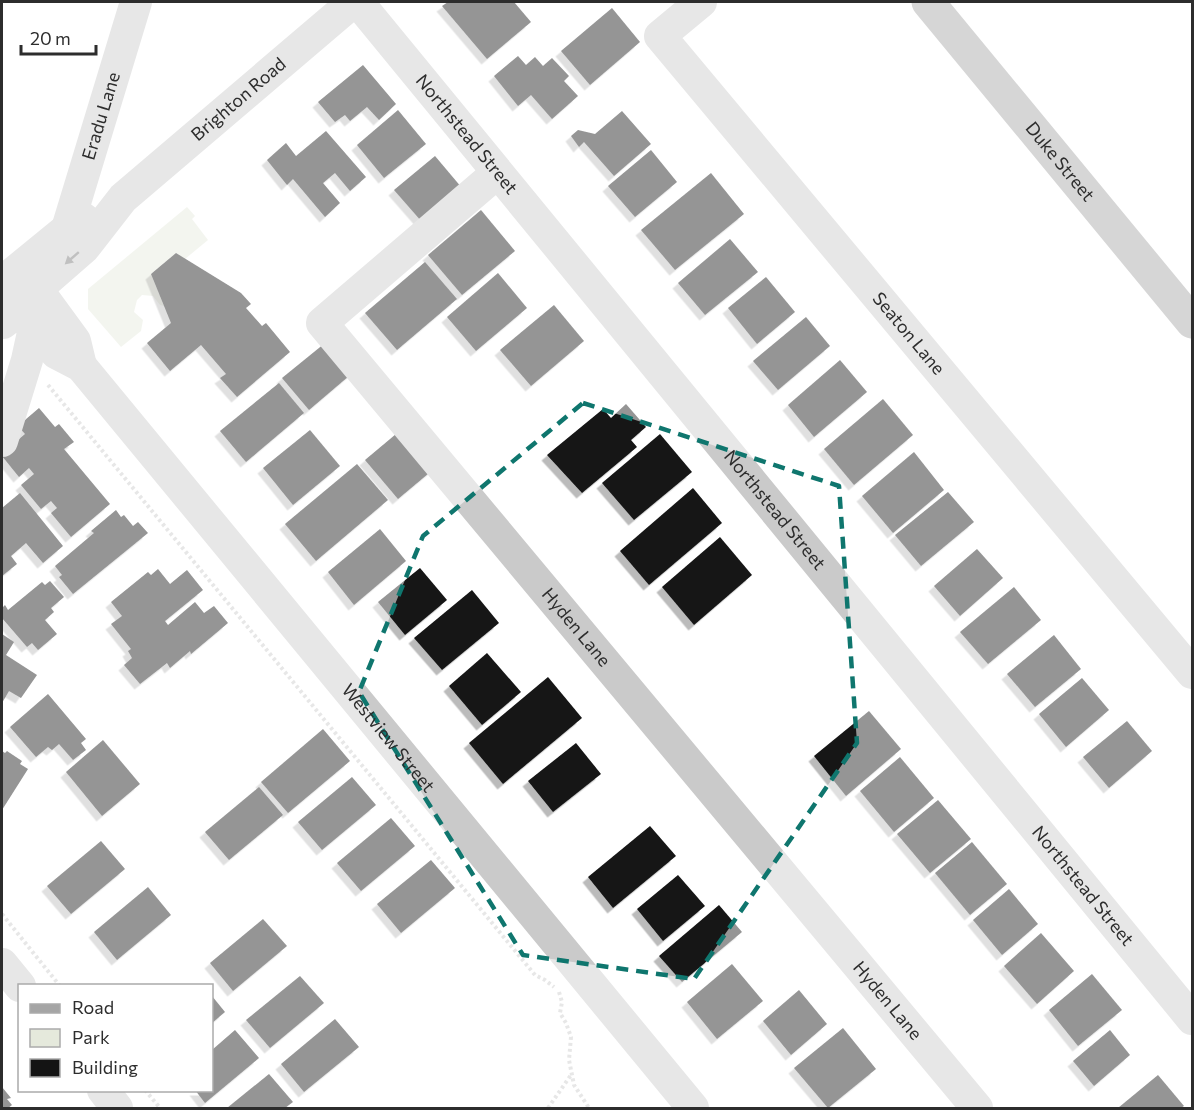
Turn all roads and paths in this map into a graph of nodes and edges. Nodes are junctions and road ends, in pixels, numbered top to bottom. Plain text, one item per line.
1 (136, 2) edge
2 (353, 2) edge
3 (358, 2) edge
4 (701, 2) edge
5 (928, 2) edge
6 (497, 172) junction
7 (123, 198) junction
8 (67, 229) junction
9 (14, 295) edge
10 (1192, 322) edge
11 (27, 360) junction
12 (2, 441) edge
13 (1192, 673) edge
14 (2, 914) edge
15 (2, 964) edge
16 (18, 984) edge
17 (58, 984) edge
18 (1192, 1019) edge
19 (572, 1074) junction
20 (105, 1092) edge
21 (147, 1092) edge
22 (117, 1108) edge
23 (160, 1108) edge
24 (548, 1108) edge
25 (589, 1108) edge
26 (693, 1108) edge
27 (977, 1108) edge

1 - 8 street, Eradu Lane
2 - 7 street, Brighton Road
3 - 6 street, Northstead Street
4 - 13 street, Seaton Lane
5 - 10 main road, Duke Street
6 - 18 street, Northstead Street
6 - 27 street, Hyden Lane
7 - 8 street, Brighton Road
7 -> 9 street, Brighton Road
8 - 9 street, Brighton Road
9 - 11 street
9 - 26 street, Westview Street
11 - 12 street
11 - 19 path
14 - 17 path
15 - 16 street
19 - 24 path
19 - 25 path
20 - 22 street
21 - 23 path

